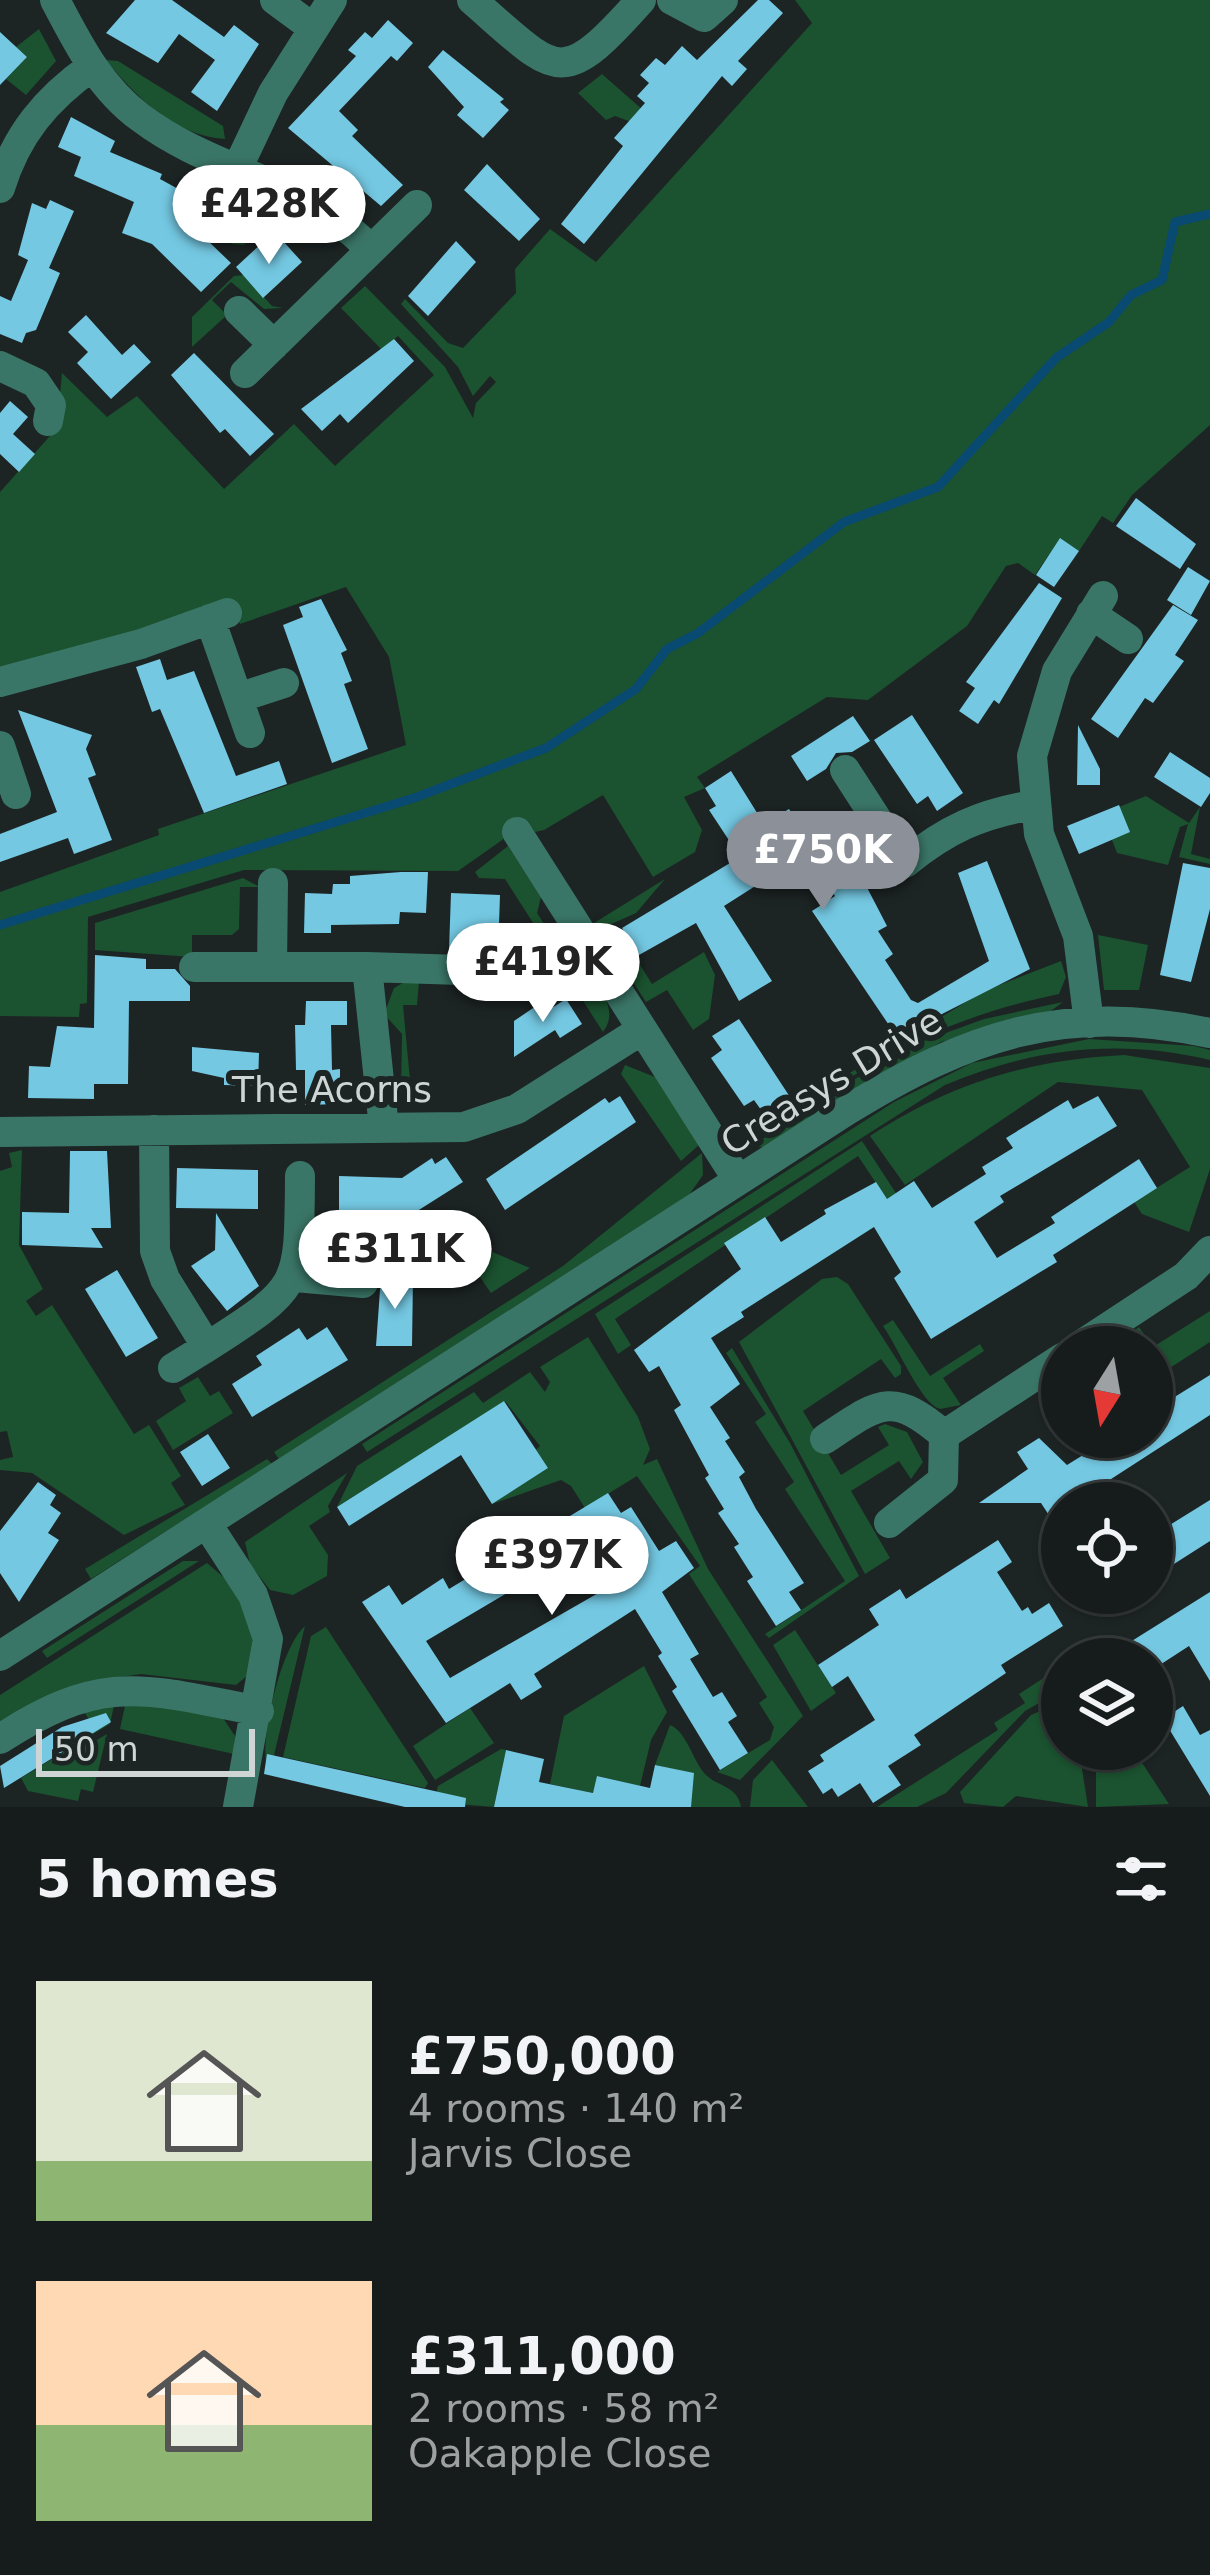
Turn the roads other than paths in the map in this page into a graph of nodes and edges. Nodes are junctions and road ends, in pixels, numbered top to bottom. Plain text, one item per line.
1 (55, 0) edge
2 (275, 0) edge
3 (332, 0) edge
4 (472, 0) edge
5 (641, 0) edge
6 (673, 0) edge
7 (723, 0) edge
8 (313, 28) junction
9 (91, 67) junction
10 (238, 167) junction
11 (0, 188) edge
12 (417, 206) dead end
13 (371, 250) junction
14 (239, 310) dead end
15 (274, 346) junction
16 (0, 366) edge
17 (245, 374) dead end
18 (48, 421) dead end
19 (1128, 639) dead end
20 (0, 682) edge
21 (284, 683) dead end
22 (238, 698) junction
23 (250, 733) dead end
24 (845, 770) dead end
25 (1033, 806) junction
26 (517, 832) dead end
27 (273, 883) dead end
28 (194, 967) dead end
29 (272, 967) junction
30 (367, 967) junction
31 (461, 970) dead end
32 (1089, 1023) junction
33 (640, 1031) junction
34 (1210, 1034) edge
35 (384, 1128) junction
36 (154, 1130) junction
37 (0, 1132) edge
38 (300, 1176) dead end
39 (738, 1180) junction
40 (1210, 1251) edge
41 (295, 1277) junction
42 (363, 1283) dead end
43 (1110, 1326) edge
44 (208, 1347) junction
45 (173, 1368) dead end
46 (1041, 1372) edge
47 (944, 1435) junction
48 (825, 1439) dead end
49 (889, 1522) dead end
50 (207, 1524) junction
51 (0, 1657) edge
52 (259, 1711) junction
53 (0, 1739) edge
54 (238, 1807) edge

1 - 9 street
2 - 8 street
3 - 8 street
4 - 5 street
6 - 7 street
8 - 10 street
9 - 10 street
9 - 11 street
10 - 13 street
12 - 13 street
13 - 15 street
14 - 15 street
15 - 17 street
16 - 18 street
19 - 25 street
20 - 22 street
21 - 22 street
22 - 23 street
24 - 25 street
25 - 32 street
26 - 33 street
27 - 29 street
28 - 29 street
29 - 30 street
30 - 31 street
30 - 35 street
32 - 34 street, Creasys Drive
32 - 39 street, Creasys Drive
33 - 35 street, The Acorns
33 - 39 street
35 - 36 street, The Acorns
36 - 37 street, The Acorns
36 - 44 street
38 - 41 street
39 - 50 street, Creasys Drive
40 - 43 street
41 - 42 street
41 - 44 street
44 - 45 street
46 - 47 street
47 - 48 street
47 - 49 street
50 - 51 street
50 - 52 street
52 - 53 street
52 - 54 street

